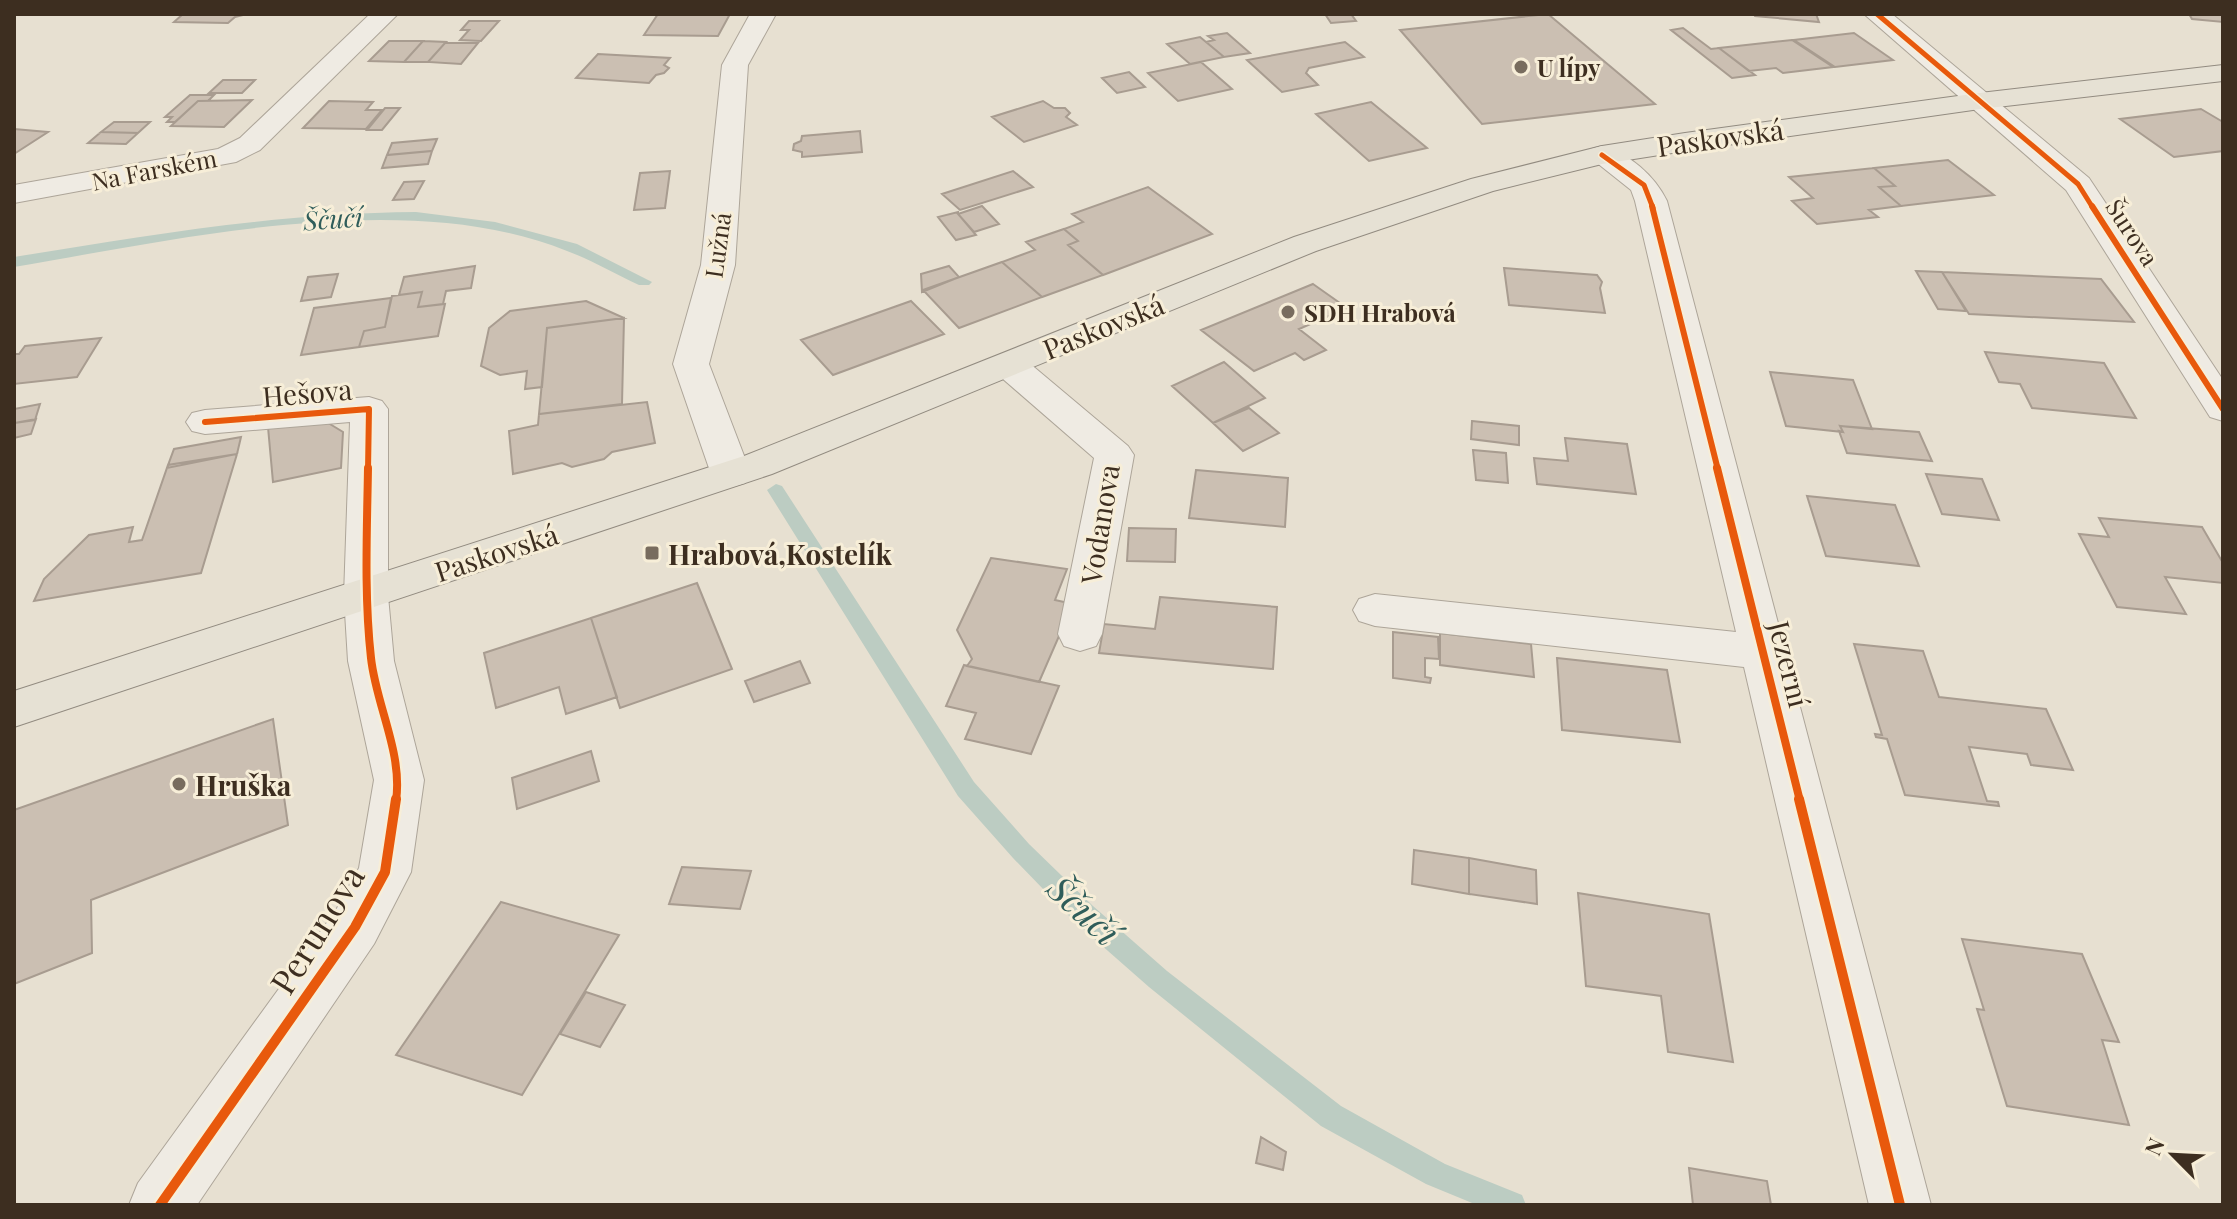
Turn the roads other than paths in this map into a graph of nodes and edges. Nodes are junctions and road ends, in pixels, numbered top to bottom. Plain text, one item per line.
1 (385, 14) edge
2 (763, 14) edge
3 (1877, 14) edge
4 (2223, 73) edge
5 (1980, 101) junction
6 (1602, 155) junction
7 (14, 194) edge
8 (1009, 365) junction
9 (2223, 409) edge
10 (205, 422) dead end
11 (731, 474) junction
12 (366, 596) junction
13 (1375, 610) dead end
14 (1080, 634) dead end
15 (1764, 652) junction
16 (14, 709) edge
17 (160, 1205) edge
18 (1900, 1205) edge

1 - 7 street, Na Farském
2 - 11 street, Lužná
3 - 5 street, Šurova
4 - 5 main road, Paskovská
5 - 6 main road, Paskovská
5 - 9 street, Šurova
6 - 8 main road, Paskovská
6 - 15 street, Jezerní
8 - 11 main road, Paskovská
8 - 14 street, Vodanova
10 - 12 street, Hešova
11 - 12 main road, Paskovská
12 - 16 main road, Paskovská
12 - 17 street, Perunova
13 - 15 street
15 - 18 street, Jezerní

